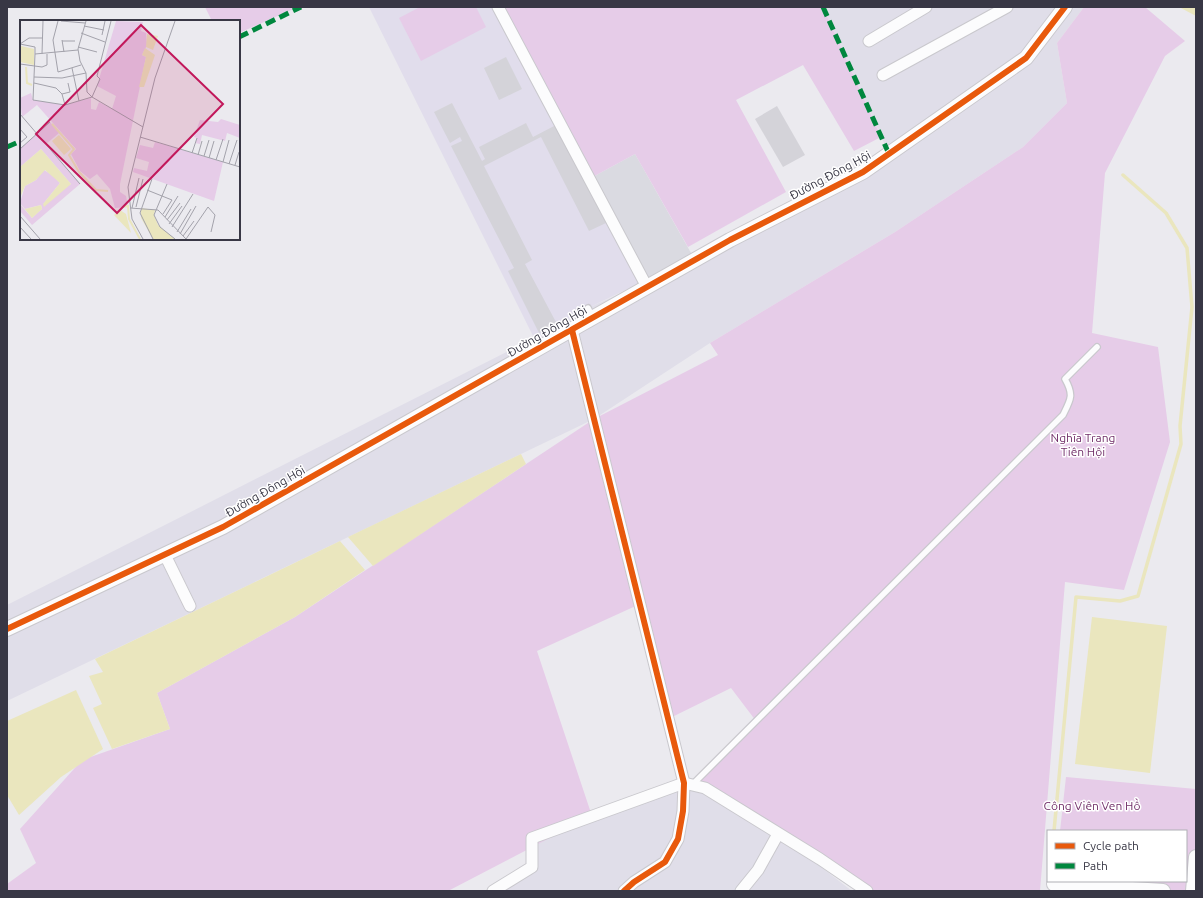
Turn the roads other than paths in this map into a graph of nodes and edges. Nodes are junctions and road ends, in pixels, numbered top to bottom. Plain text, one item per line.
1 (498, 7) edge
2 (926, 7) edge
3 (1007, 7) edge
4 (1065, 7) edge
5 (869, 41) dead end
6 (883, 75) dead end
7 (647, 287) junction
8 (572, 330) junction
9 (1096, 347) dead end
10 (165, 555) junction
11 (190, 606) dead end
12 (7, 629) edge
13 (689, 783) junction
14 (778, 834) junction
15 (1196, 857) edge
16 (1054, 884) dead end
17 (493, 891) edge
18 (624, 891) edge
19 (741, 891) edge
20 (867, 891) edge
21 (1163, 891) edge
22 (1193, 891) edge

1 - 7 street
2 - 5 street
3 - 6 street
4 - 7 street, Đường Đông Hội
7 - 8 street, Đường Đông Hội
8 - 10 street, Đường Đông Hội
8 - 13 street
9 - 13 lane
10 - 11 street
10 - 12 street, Đường Đông Hội
13 - 14 street
13 - 17 street
13 - 18 street
14 - 19 street
14 - 20 street
15 - 22 street
16 - 21 street

